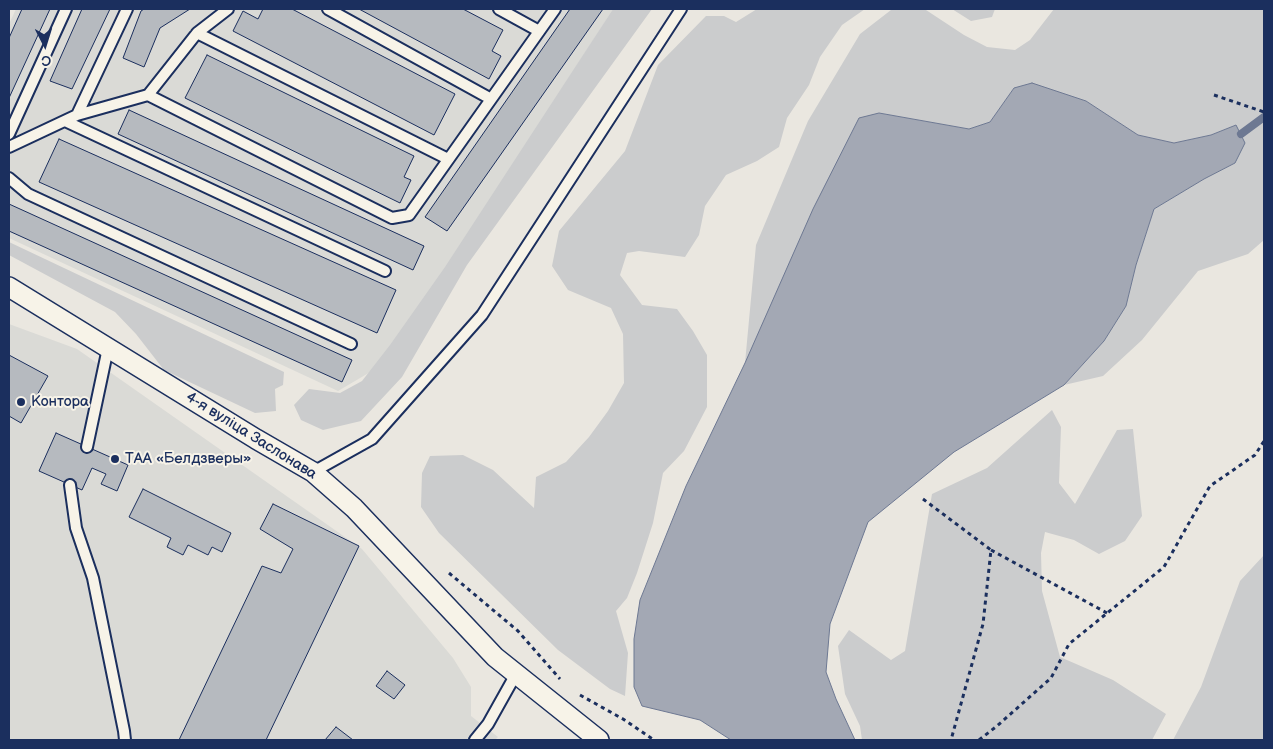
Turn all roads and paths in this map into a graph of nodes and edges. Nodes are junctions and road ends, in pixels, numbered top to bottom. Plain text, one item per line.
1 (66, 9) edge
2 (127, 9) edge
3 (228, 9) edge
4 (328, 9) edge
5 (499, 9) edge
6 (555, 9) edge
7 (681, 9) edge
8 (539, 31) junction
9 (197, 33) junction
10 (148, 95) junction
11 (1214, 95) dead end
12 (491, 99) junction
13 (1264, 112) edge
14 (77, 115) junction
15 (65, 121) junction
16 (9, 134) edge
17 (9, 147) edge
18 (448, 159) junction
19 (9, 178) edge
20 (385, 271) dead end
21 (9, 287) edge
22 (350, 344) dead end
23 (108, 348) junction
24 (1264, 441) edge
25 (87, 447) dead end
26 (313, 472) junction
27 (70, 485) dead end
28 (923, 498) dead end
29 (991, 550) junction
30 (447, 572) dead end
31 (1107, 613) junction
32 (516, 674) junction
33 (562, 681) dead end
34 (576, 692) dead end
35 (124, 740) edge
36 (475, 740) edge
37 (599, 740) edge
38 (654, 740) edge
39 (951, 740) edge
40 (979, 740) edge

1 - 16 lane
2 - 14 lane
3 - 9 lane
4 - 12 lane
5 - 8 lane
6 - 8 lane
7 - 26 lane
8 - 12 lane
9 - 10 lane
9 - 18 lane
10 - 14 lane
10 - 18 lane
11 - 13 path
12 - 18 lane
14 - 15 lane
15 - 17 lane
15 - 20 lane
19 - 22 lane
21 - 23 street, 4-я вуліца Заслонава
23 - 25 lane
23 - 26 street, 4-я вуліца Заслонава
24 - 31 path
26 - 32 street, 4-я вуліца Заслонава
27 - 35 lane
28 - 29 path
29 - 31 path
29 - 39 path
30 - 33 path
31 - 40 path
32 - 36 lane
32 - 37 street, 4-я вуліца Заслонава
34 - 38 path

